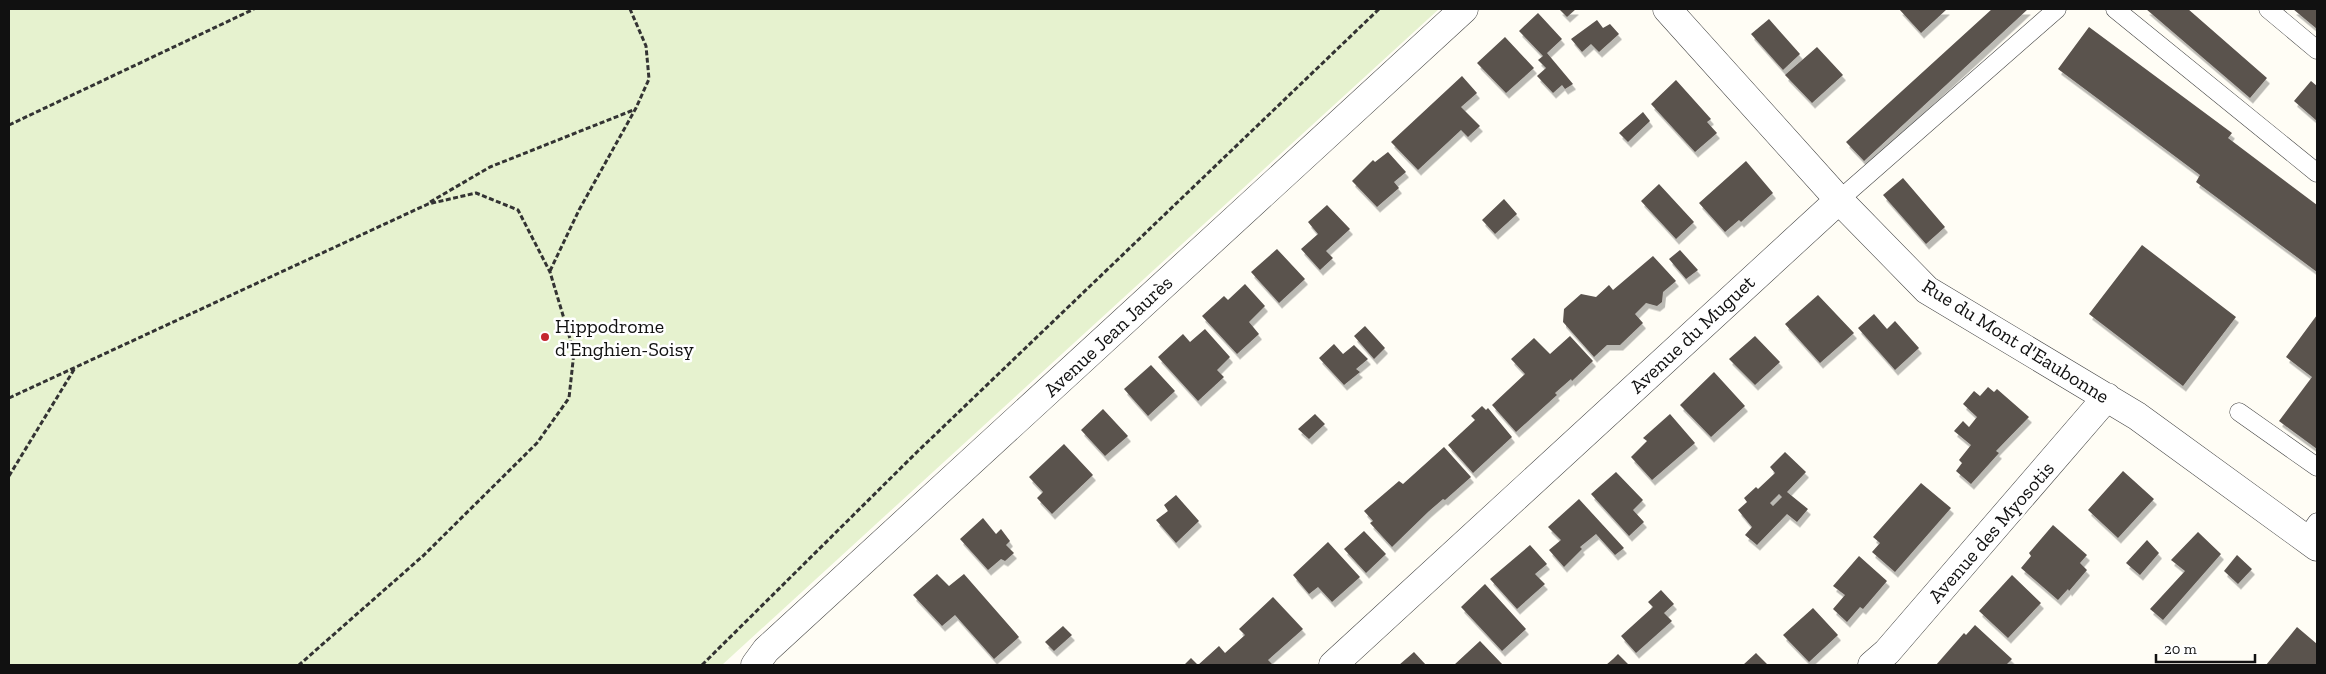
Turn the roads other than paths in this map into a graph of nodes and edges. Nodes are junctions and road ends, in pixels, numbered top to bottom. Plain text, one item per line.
1 (1464, 9) edge
2 (1667, 9) edge
3 (2057, 9) edge
4 (2114, 9) edge
5 (2268, 9) edge
6 (2317, 50) edge
7 (2317, 173) edge
8 (1839, 200) junction
9 (2107, 398) junction
10 (2239, 412) dead end
11 (2317, 467) edge
12 (2313, 536) edge
13 (755, 665) edge
14 (1333, 665) edge
15 (1872, 665) edge

1 - 13 street, Avenue Jean Jaurès
2 - 8 street, Rue du Mont d'Eaubonne
3 - 8 lane, Avenue du Muguet
4 - 7 lane
5 - 6 lane
8 - 9 street, Rue du Mont d'Eaubonne
8 - 14 street, Avenue du Muguet
9 - 12 street, Rue du Mont d'Eaubonne
9 - 15 street, Avenue des Myosotis
10 - 11 lane

